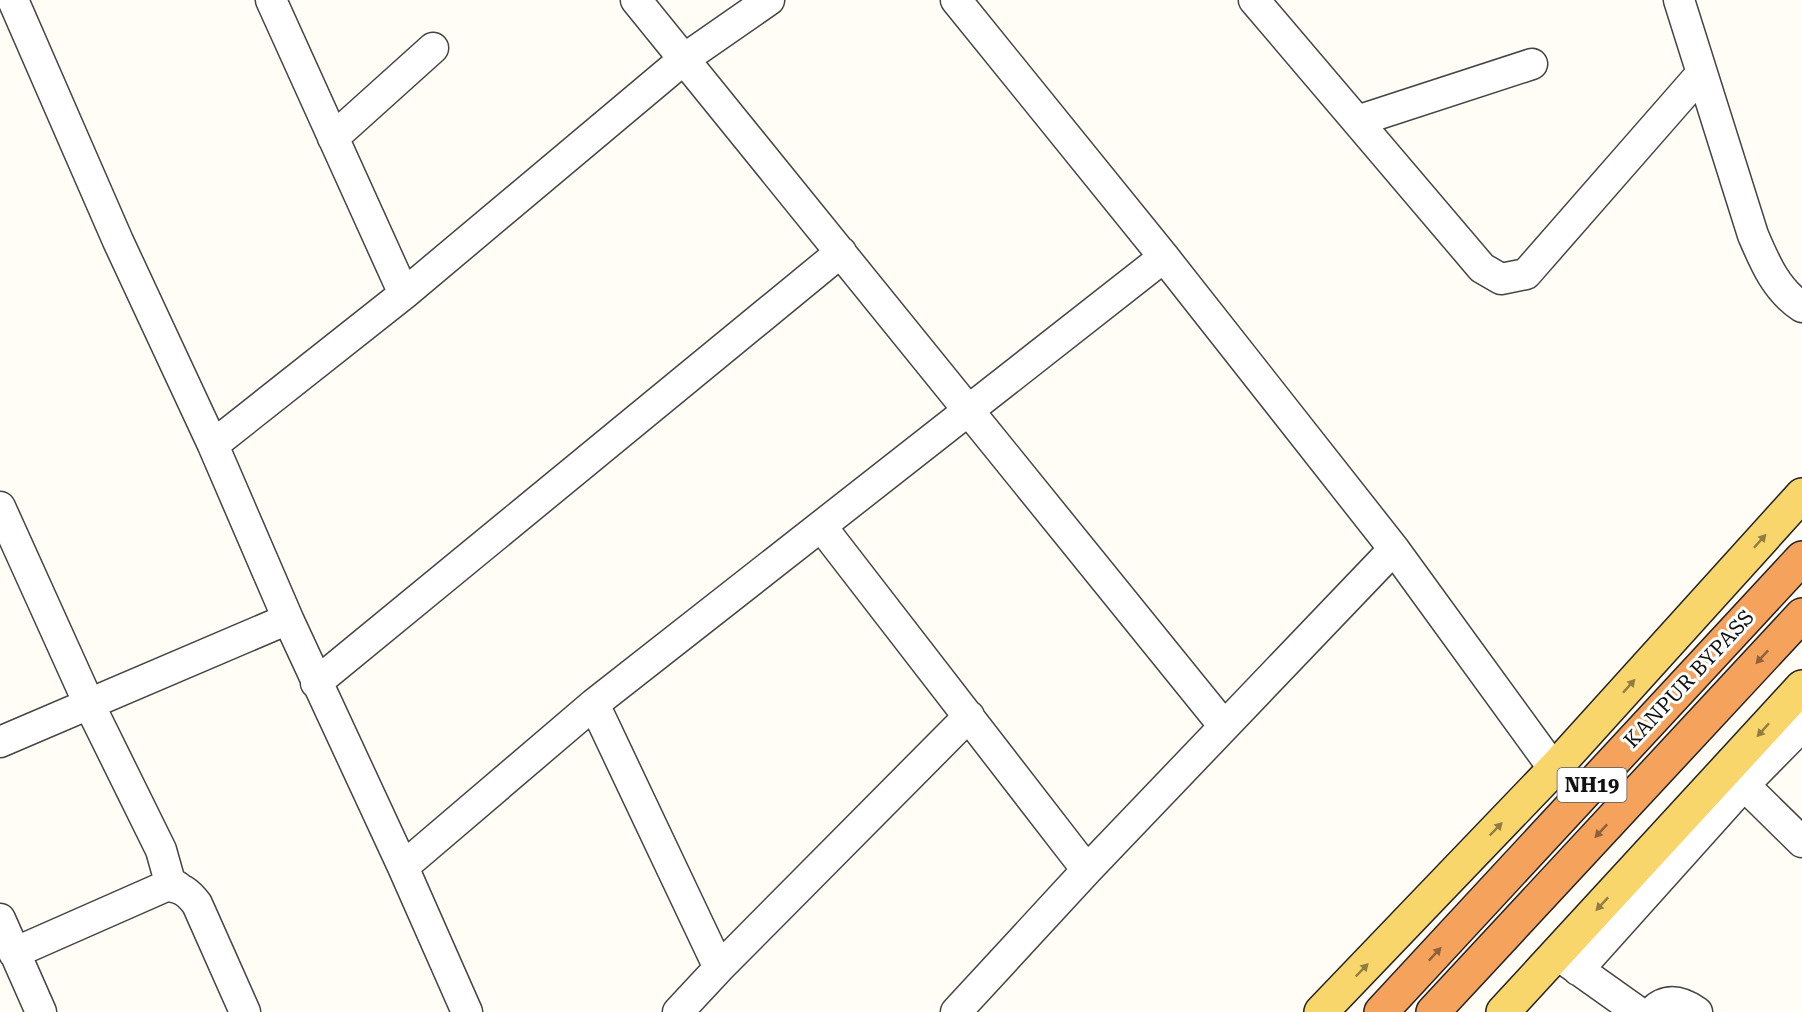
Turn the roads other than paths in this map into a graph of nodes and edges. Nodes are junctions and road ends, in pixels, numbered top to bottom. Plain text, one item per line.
1 (13, 0) edge
2 (271, 0) edge
3 (636, 0) edge
4 (769, 0) edge
5 (956, 0) edge
6 (1254, 0) edge
7 (1679, 0) edge
8 (433, 48) dead end
9 (684, 59) junction
10 (1532, 64) dead end
11 (1701, 74) junction
12 (1357, 121) junction
13 (333, 138) junction
14 (840, 252) junction
15 (1164, 257) junction
16 (404, 294) junction
17 (1798, 296) edge
18 (969, 411) junction
19 (213, 445) junction
20 (1802, 495) edge
21 (2, 515) edge
22 (821, 526) junction
23 (1394, 549) junction
24 (1802, 558) edge
25 (1802, 615) edge
26 (288, 619) junction
27 (316, 683) junction
28 (1802, 687) edge
29 (89, 704) junction
30 (594, 704) junction
31 (969, 716) junction
32 (1224, 726) junction
33 (1802, 726) edge
34 (0, 742) edge
35 (1554, 769) junction
36 (1744, 785) junction
37 (1802, 842) edge
38 (403, 867) junction
39 (1087, 870) junction
40 (178, 887) junction
41 (0, 919) edge
42 (14, 953) junction
43 (1567, 962) junction
44 (719, 968) junction
45 (241, 1011) edge
46 (40, 1012) edge
47 (467, 1012) edge
48 (678, 1012) edge
49 (956, 1012) edge
50 (1321, 1012) edge
51 (1381, 1012) edge
52 (1433, 1012) edge
53 (1503, 1012) edge
54 (1638, 1012) edge
55 (1652, 1012) edge
56 (1697, 1012) edge

1 - 19 street
2 - 13 street
3 - 9 street
4 - 9 street
5 - 15 street
6 - 12 street
7 - 11 street
8 - 13 street
9 - 14 street
9 - 16 street
10 - 12 street
11 - 12 street
11 - 17 street
13 - 16 street
14 - 18 street
14 - 27 street
15 - 18 street
15 - 23 street
16 - 19 street
18 - 22 street
18 - 32 street
19 - 26 street
35 -> 20 main road
21 - 29 street
22 - 30 street
22 - 31 street
23 - 32 street
23 - 35 street
51 -> 24 highway, KANPUR BYPASS / NH19
25 -> 52 highway, KANPUR BYPASS / NH19
26 - 27 street
26 - 29 street
27 - 38 street
28 -> 43 main road
29 - 34 street
29 - 40 street
30 - 38 street
30 - 44 street
31 - 39 street
31 - 44 street
32 - 39 street
33 - 36 street
50 -> 35 main road
36 - 37 street
36 - 43 street
38 - 47 street
39 - 49 street
40 - 42 street
40 - 45 street
41 - 42 street
42 - 46 street
43 - 53 main road
43 - 54 street
44 - 48 street
55 - 56 street

